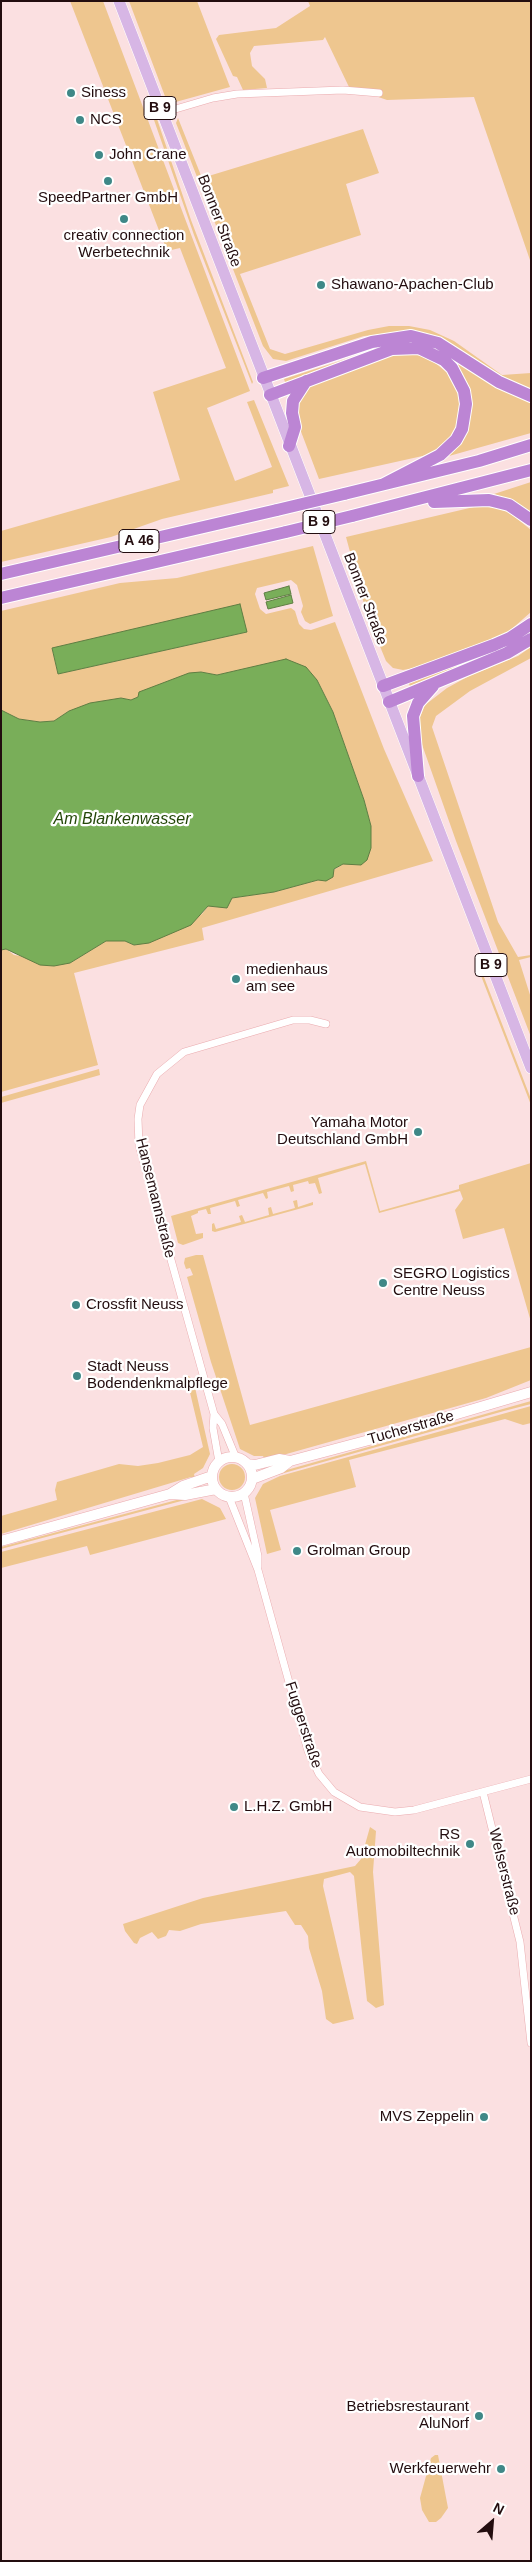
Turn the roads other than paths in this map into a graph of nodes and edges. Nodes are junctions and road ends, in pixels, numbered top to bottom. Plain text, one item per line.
1 (119, 1) edge
2 (379, 93) dead end
3 (162, 113) junction
4 (263, 378) junction
5 (306, 381) junction
6 (270, 395) junction
7 (531, 396) edge
8 (531, 445) edge
9 (289, 446) junction
10 (531, 470) edge
11 (384, 484) junction
12 (404, 504) junction
13 (531, 520) edge
14 (1, 574) edge
15 (1, 598) edge
16 (531, 624) edge
17 (531, 639) edge
18 (439, 682) junction
19 (383, 686) junction
20 (389, 702) junction
21 (418, 776) junction
22 (326, 1024) dead end
23 (531, 1068) edge
24 (531, 1392) edge
25 (214, 1414) junction
26 (236, 1458) junction
27 (290, 1461) junction
28 (219, 1462) junction
29 (247, 1464) junction
30 (212, 1476) junction
31 (252, 1479) junction
32 (216, 1489) junction
33 (244, 1493) junction
34 (170, 1494) junction
35 (229, 1497) junction
36 (1, 1541) edge
37 (258, 1570) junction
38 (531, 1779) edge
39 (483, 1792) junction
40 (531, 2043) edge

1 - 3 main road, Bonner Straße / B 9
2 - 3 street
3 - 4 main road, Bonner Straße / B 9
4 - 6 main road, Bonner Straße / B 9
4 - 7 highway
5 - 6 highway
5 - 9 highway
5 - 11 highway
6 - 9 main road, Bonner Straße / B 9
8 - 11 highway, A 46
9 - 19 main road, Bonner Straße / B 9
10 - 12 highway, A 46
11 - 14 highway, A 46, bridge
12 - 13 highway
12 - 15 highway, A 46, bridge
16 - 19 highway
17 - 18 highway
18 - 20 highway
18 - 21 highway
19 - 20 main road, Bonner Straße / B 9
20 - 21 main road, Bonner Straße / B 9
21 - 23 main road, Bonner Straße / B 9
22 - 25 street, Hansemannstraße
24 - 27 main road, Tucherstraße
25 - 26 street, Hansemannstraße
25 - 28 street, Hansemannstraße
26 - 28 main road
26 - 29 main road
27 - 29 main road, Tucherstraße
27 - 31 main road, Tucherstraße
28 - 30 main road
29 - 31 main road
30 - 32 main road
30 - 34 main road
31 - 33 main road
32 - 34 main road
32 - 35 main road
33 - 35 main road
33 - 37 street, Fuggerstraße
34 - 36 main road
35 - 37 street, Fuggerstraße
37 - 39 street, Fuggerstraße
38 - 39 street, Fuggerstraße
39 - 40 street, Welserstraße

